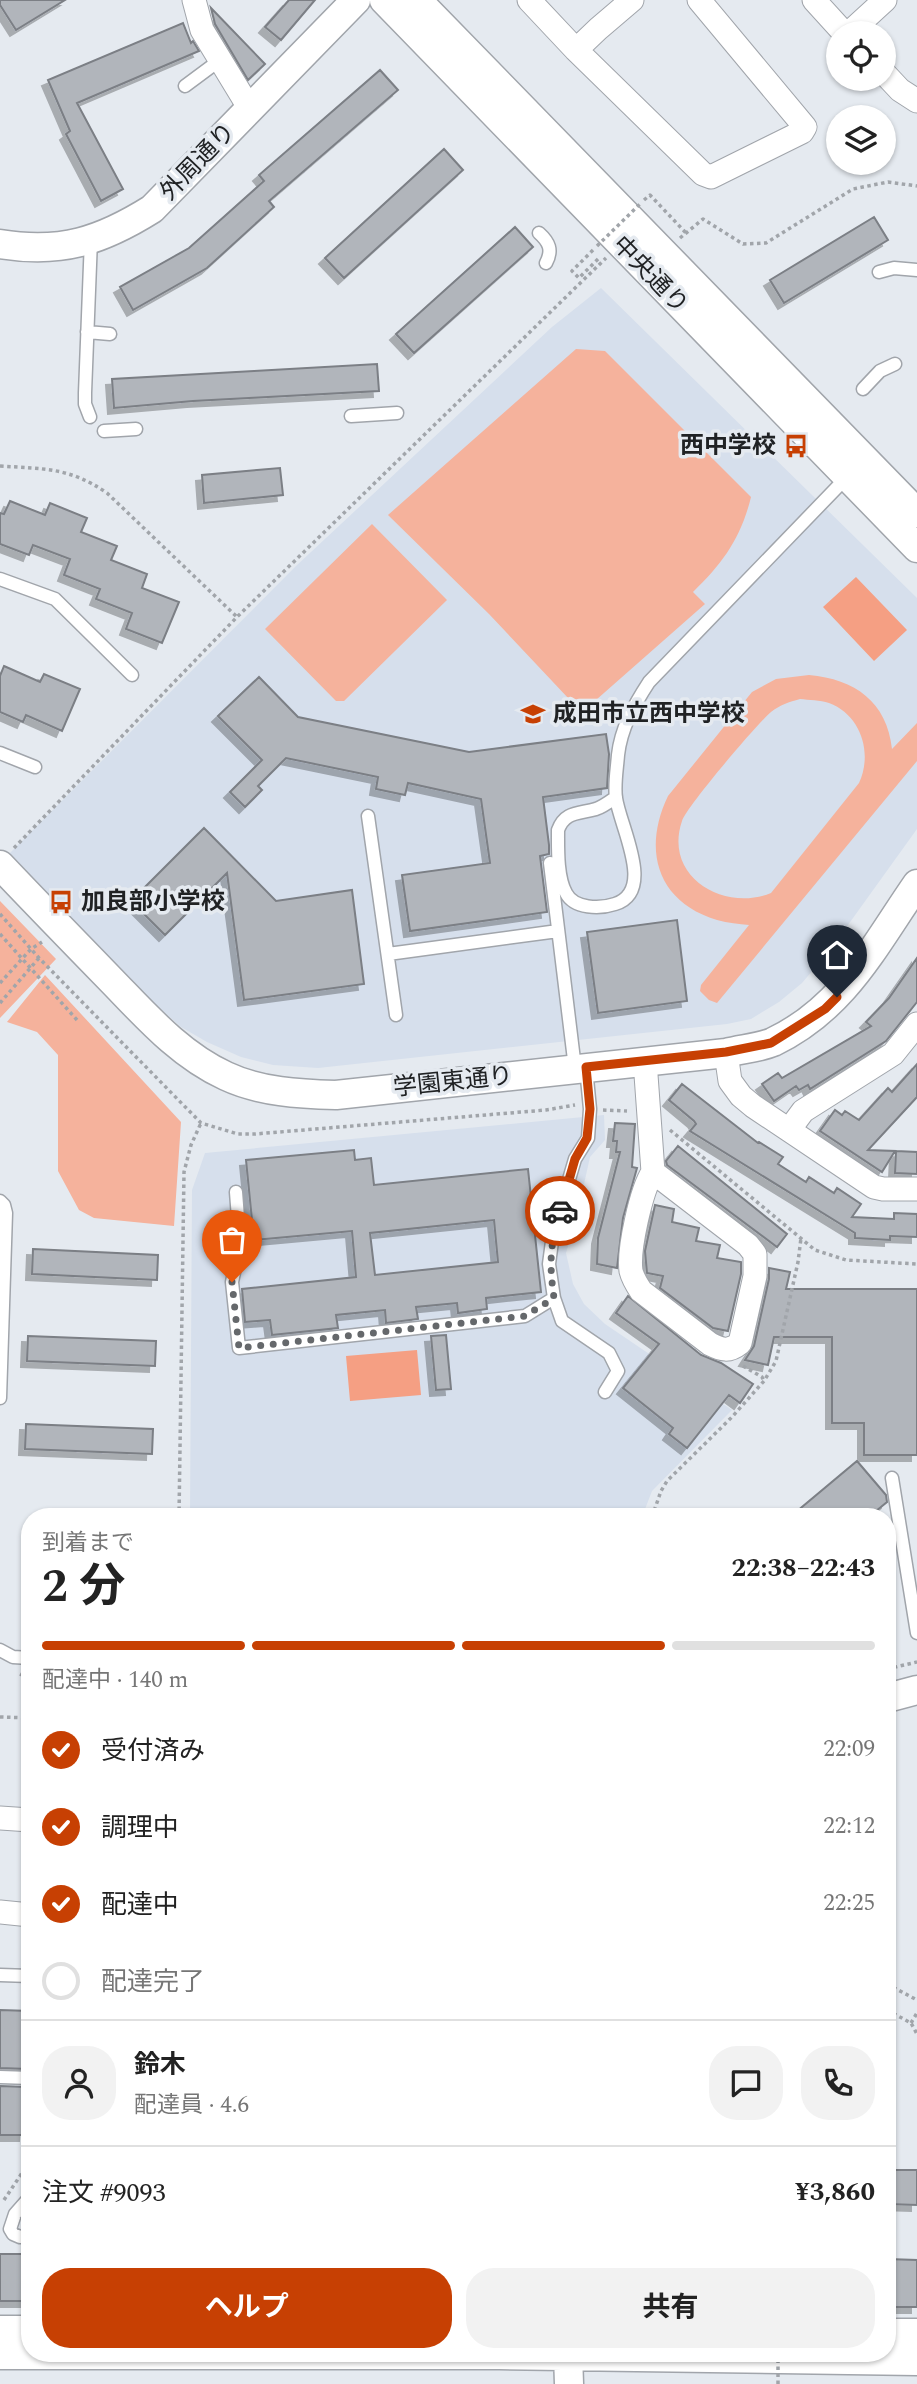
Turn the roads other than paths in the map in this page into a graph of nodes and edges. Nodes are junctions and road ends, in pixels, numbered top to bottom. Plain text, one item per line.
1 (194, 0) edge
2 (356, 0) edge
3 (384, 0) edge
4 (417, 0) edge
5 (529, 0) edge
6 (632, 0) edge
7 (699, 0) edge
8 (814, 0) edge
9 (885, 0) edge
10 (835, 21) edge
11 (861, 21) edge
12 (576, 50) junction
13 (220, 60) junction
14 (185, 86) dead end
15 (896, 86) edge
16 (917, 101) edge
17 (250, 109) junction
18 (539, 233) dead end
19 (92, 240) junction
20 (0, 244) edge
21 (546, 263) dead end
22 (917, 270) edge
23 (879, 272) dead end
24 (87, 332) junction
25 (110, 334) dead end
26 (895, 364) dead end
27 (863, 388) dead end
28 (397, 413) dead end
29 (351, 416) dead end
30 (90, 417) dead end
31 (136, 429) dead end
32 (104, 430) dead end
33 (855, 468) junction
34 (917, 513) edge
35 (917, 548) edge
36 (0, 579) edge
37 (132, 675) dead end
38 (0, 753) edge
39 (35, 767) dead end
40 (616, 797) junction
41 (368, 816) dead end
42 (5, 859) edge
43 (550, 863) dead end
44 (917, 884) edge
45 (558, 931) junction
46 (387, 954) junction
47 (396, 1015) dead end
48 (917, 1024) edge
49 (726, 1052) junction
50 (645, 1061) junction
51 (581, 1068) junction
52 (789, 1130) junction
53 (653, 1172) junction
54 (917, 1189) edge
55 (236, 1192) dead end
56 (0, 1201) edge
57 (554, 1298) junction
58 (605, 1392) dead end
59 (0, 1398) edge
60 (891, 1478) dead end
61 (917, 1633) edge
62 (0, 1650) edge
63 (21, 1657) edge
64 (917, 1690) edge
65 (896, 1696) edge
66 (0, 1818) edge
67 (21, 1819) edge
68 (0, 1912) edge
69 (21, 1914) edge
70 (0, 1975) edge
71 (21, 1976) edge
72 (0, 2077) edge
73 (21, 2078) edge
74 (21, 2207) edge
75 (21, 2235) edge
76 (0, 2330) edge
77 (21, 2330) edge
78 (896, 2333) edge
79 (917, 2333) edge
80 (0, 2355) edge
81 (21, 2355) edge
82 (896, 2361) edge
83 (917, 2361) edge
84 (568, 2362) edge
85 (569, 2384) edge

1 - 13 street
2 - 17 street, 外周通り
3 - 33 street, 中央通り
4 - 33 street, 中央通り
5 - 12 street
6 - 12 street
7 - 12 street
8 - 10 street
9 - 11 street
13 - 14 lane
13 - 17 street
15 - 16 street
17 - 19 street, 外周通り
18 - 21 lane
19 - 20 street, 外周通り
19 - 24 lane
22 - 23 lane
24 - 25 lane
24 - 30 lane
26 - 27 lane
28 - 29 lane
31 - 32 lane
33 - 34 street, 中央通り
33 - 35 street, 中央通り
33 - 40 lane
36 - 37 lane
38 - 39 lane
40 - 40 lane
41 - 46 lane
42 - 51 street, 学園東通り
43 - 45 lane
44 - 49 street, 学園東通り
45 - 46 lane
45 - 51 lane
46 - 47 lane
48 - 52 street
49 - 50 street, 学園東通り
49 - 52 street
50 - 51 street, 学園東通り
50 - 53 street
51 - 57 lane
52 - 54 street
53 - 53 street
55 - 57 lane
56 - 59 lane
57 - 58 lane
60 - 61 lane
62 - 63 lane
64 - 65 street
66 - 67 street
68 - 69 street
70 - 71 lane
72 - 73 lane
74 - 75 lane
76 - 77 street
78 - 79 street
80 - 81 street
82 - 83 street
84 - 85 street

